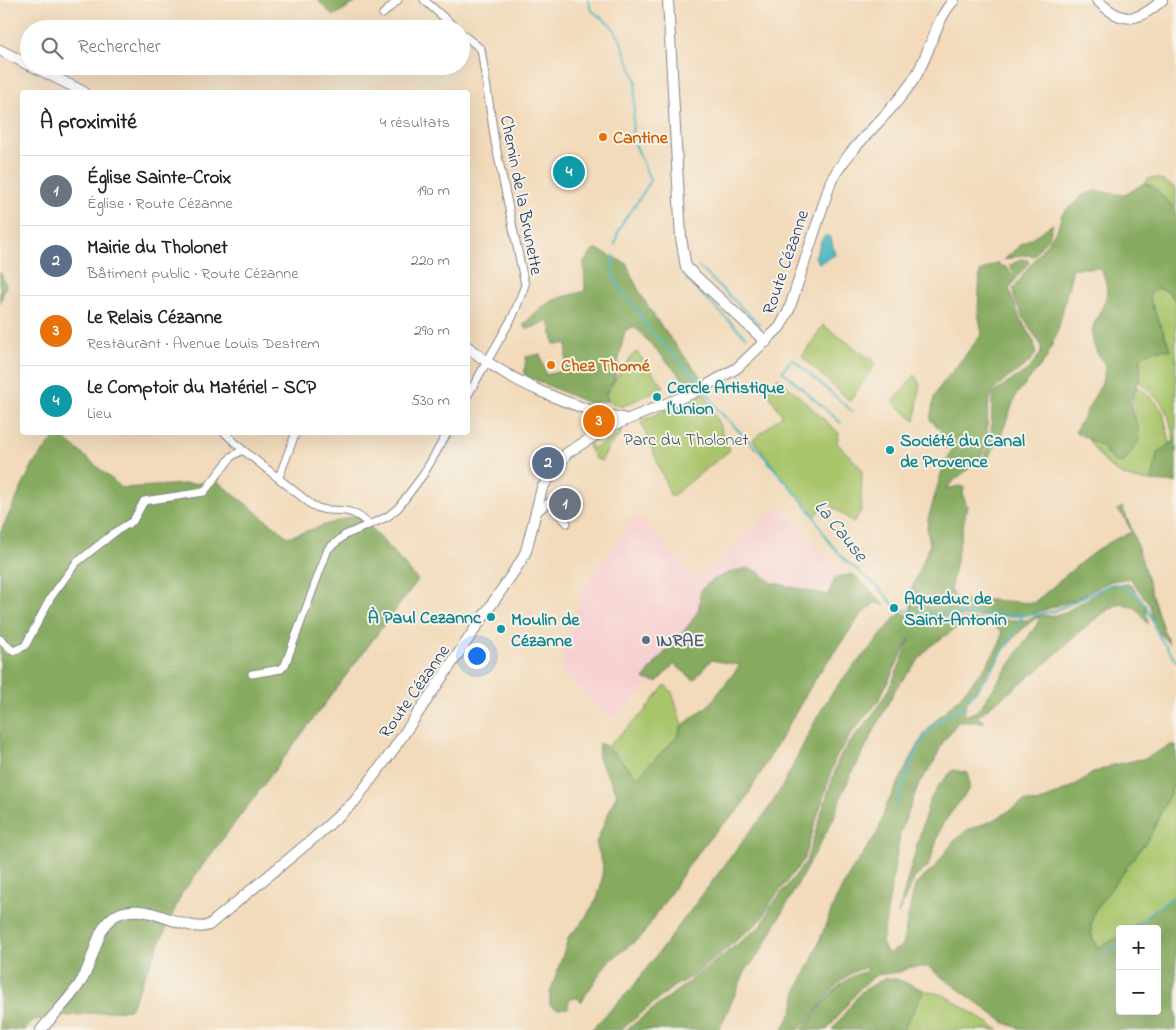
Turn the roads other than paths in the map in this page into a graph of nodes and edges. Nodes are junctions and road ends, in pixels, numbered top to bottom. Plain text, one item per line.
1 (398, 0) edge
2 (424, 0) edge
3 (668, 0) edge
4 (954, 0) edge
5 (1097, 0) edge
6 (1162, 0) edge
7 (382, 14) dead end
8 (447, 20) edge
9 (470, 40) edge
10 (0, 50) edge
11 (20, 61) edge
12 (49, 75) edge
13 (80, 90) edge
14 (766, 342) junction
15 (470, 348) edge
16 (486, 363) junction
17 (470, 391) edge
18 (626, 419) junction
19 (227, 435) edge
20 (295, 435) edge
21 (446, 435) edge
22 (243, 450) junction
23 (279, 477) junction
24 (533, 516) junction
25 (567, 523) dead end
26 (368, 524) junction
27 (0, 639) edge
28 (252, 674) dead end
29 (41, 1030) edge

1 - 7 street
2 - 8 street
3 - 14 street
4 - 14 street, Route Cézanne
5 - 6 street
9 - 16 street, Chemin de la Brunette
10 - 11 street
12 - 13 street
14 - 18 street, Route Cézanne
15 - 16 street
16 - 17 street, Chemin de la Brunette
16 - 18 street
18 - 24 street, Route Cézanne
19 - 22 street
20 - 23 street
21 - 26 street
22 - 23 street
22 - 27 street
23 - 26 street
24 - 25 street
24 - 29 street, Route Cézanne
26 - 28 street

